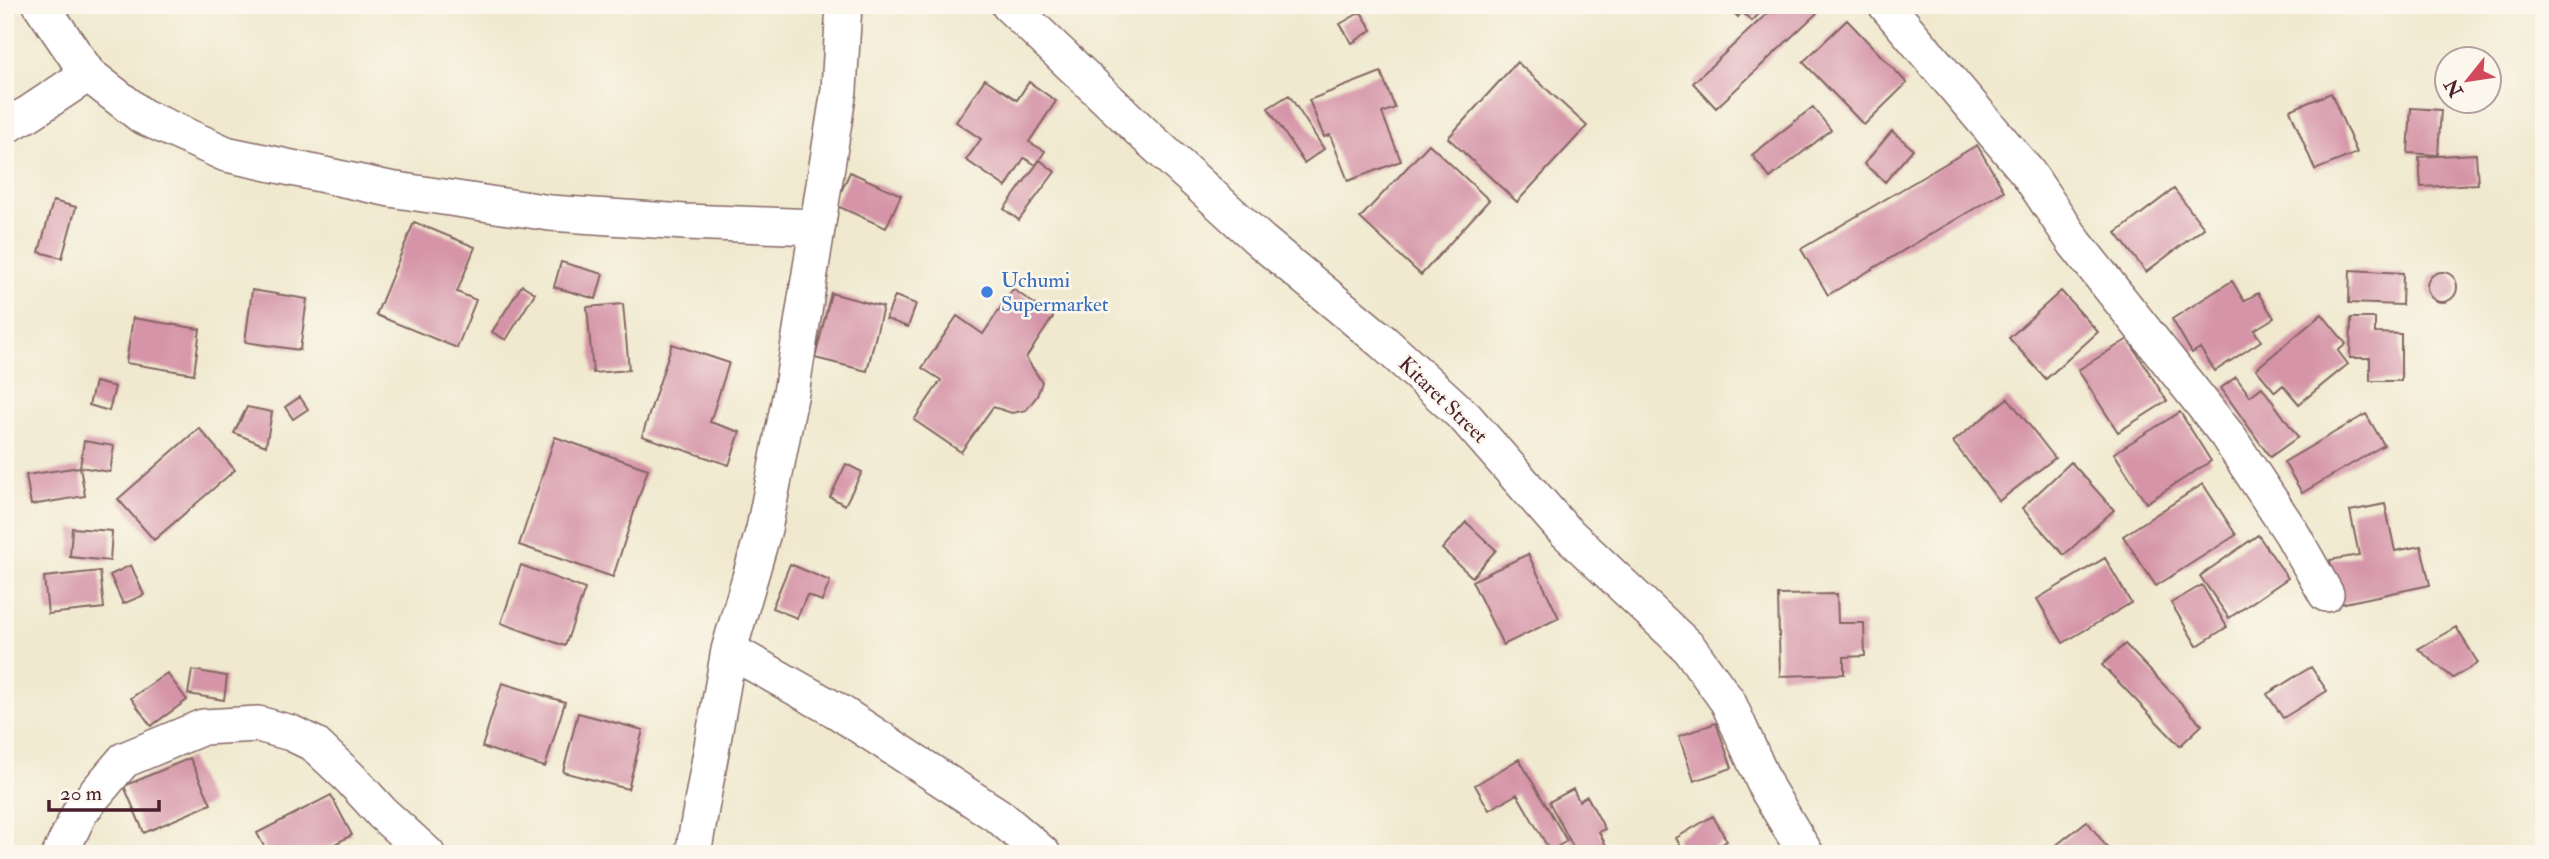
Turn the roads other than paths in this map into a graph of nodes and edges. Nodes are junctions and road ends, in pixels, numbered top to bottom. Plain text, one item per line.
1 (41, 5) edge
2 (844, 5) edge
3 (1009, 5) edge
4 (1886, 5) edge
5 (88, 74) junction
6 (5, 126) edge
7 (816, 227) junction
8 (2326, 594) dead end
9 (729, 650) junction
10 (60, 854) edge
11 (427, 854) edge
12 (693, 854) edge
13 (1043, 854) edge
14 (1806, 854) edge

1 - 5 street
2 - 7 street
3 - 14 street, Kitaret Street
4 - 8 street
5 - 6 street
5 - 7 street
7 - 9 street
9 - 12 street
9 - 13 street
10 - 11 street

